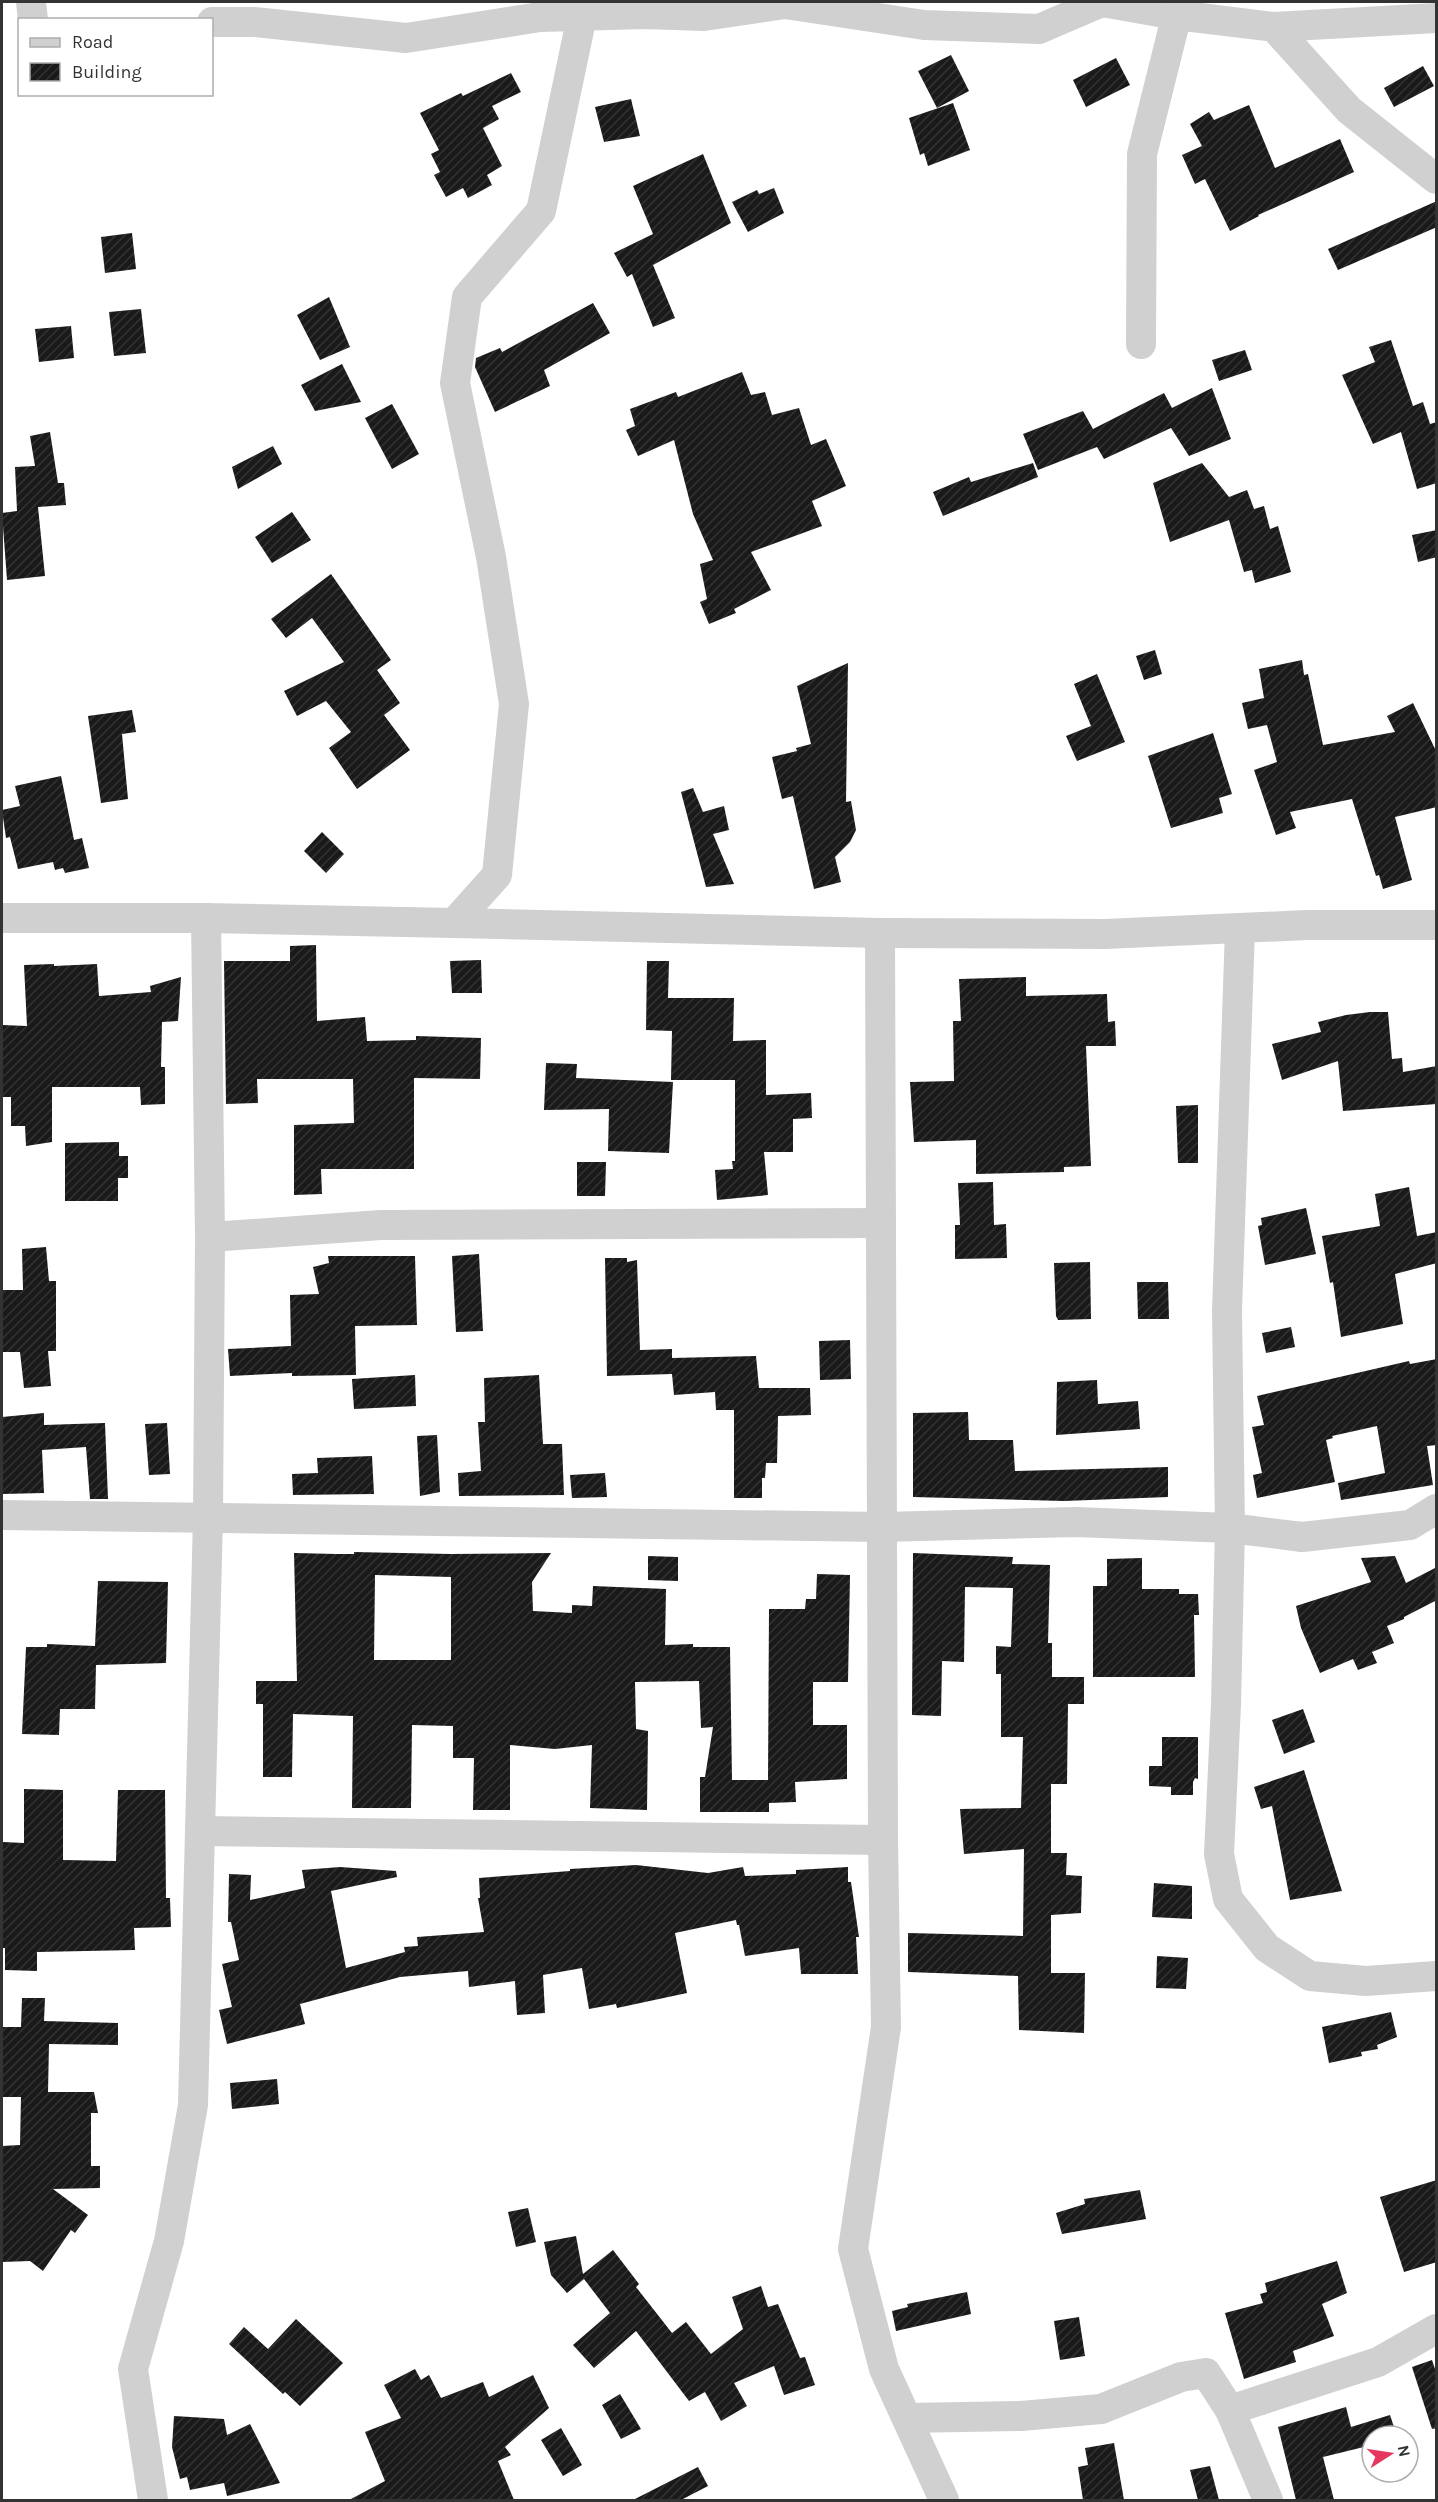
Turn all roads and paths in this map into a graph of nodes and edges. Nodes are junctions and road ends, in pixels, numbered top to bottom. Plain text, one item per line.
1 (31, 2) edge
2 (1178, 8) edge
3 (582, 16) junction
4 (33, 18) edge
5 (1437, 18) edge
6 (213, 22) edge
7 (1274, 27) junction
8 (1437, 179) edge
9 (1141, 344) dead end
10 (2, 918) edge
11 (206, 918) junction
12 (454, 923) junction
13 (1437, 925) edge
14 (1240, 929) junction
15 (880, 933) junction
16 (881, 1223) junction
17 (210, 1237) junction
18 (1437, 1509) edge
19 (2, 1515) edge
20 (208, 1518) junction
21 (882, 1527) junction
22 (1230, 1528) junction
23 (200, 1831) junction
24 (883, 1840) junction
25 (1437, 1976) edge
26 (1437, 2329) edge
27 (1230, 2410) junction
28 (907, 2418) junction
29 (153, 2500) edge
30 (944, 2500) edge
31 (1268, 2500) edge

1 - 4 street
2 - 3 street
2 - 7 street
2 - 9 street
3 - 6 street
3 - 12 street
5 - 7 street
7 - 8 street
10 - 11 street
11 - 12 street
11 - 17 street
12 - 15 street
13 - 14 street
14 - 15 street
14 - 22 street
15 - 16 street
16 - 17 street
16 - 21 street
17 - 20 street
18 - 22 street
19 - 20 street
20 - 21 street
20 - 23 street
21 - 22 street
21 - 24 street
22 - 25 street
23 - 24 street
23 - 29 street
24 - 28 street
26 - 27 street
27 - 28 street
27 - 31 street
28 - 30 street

